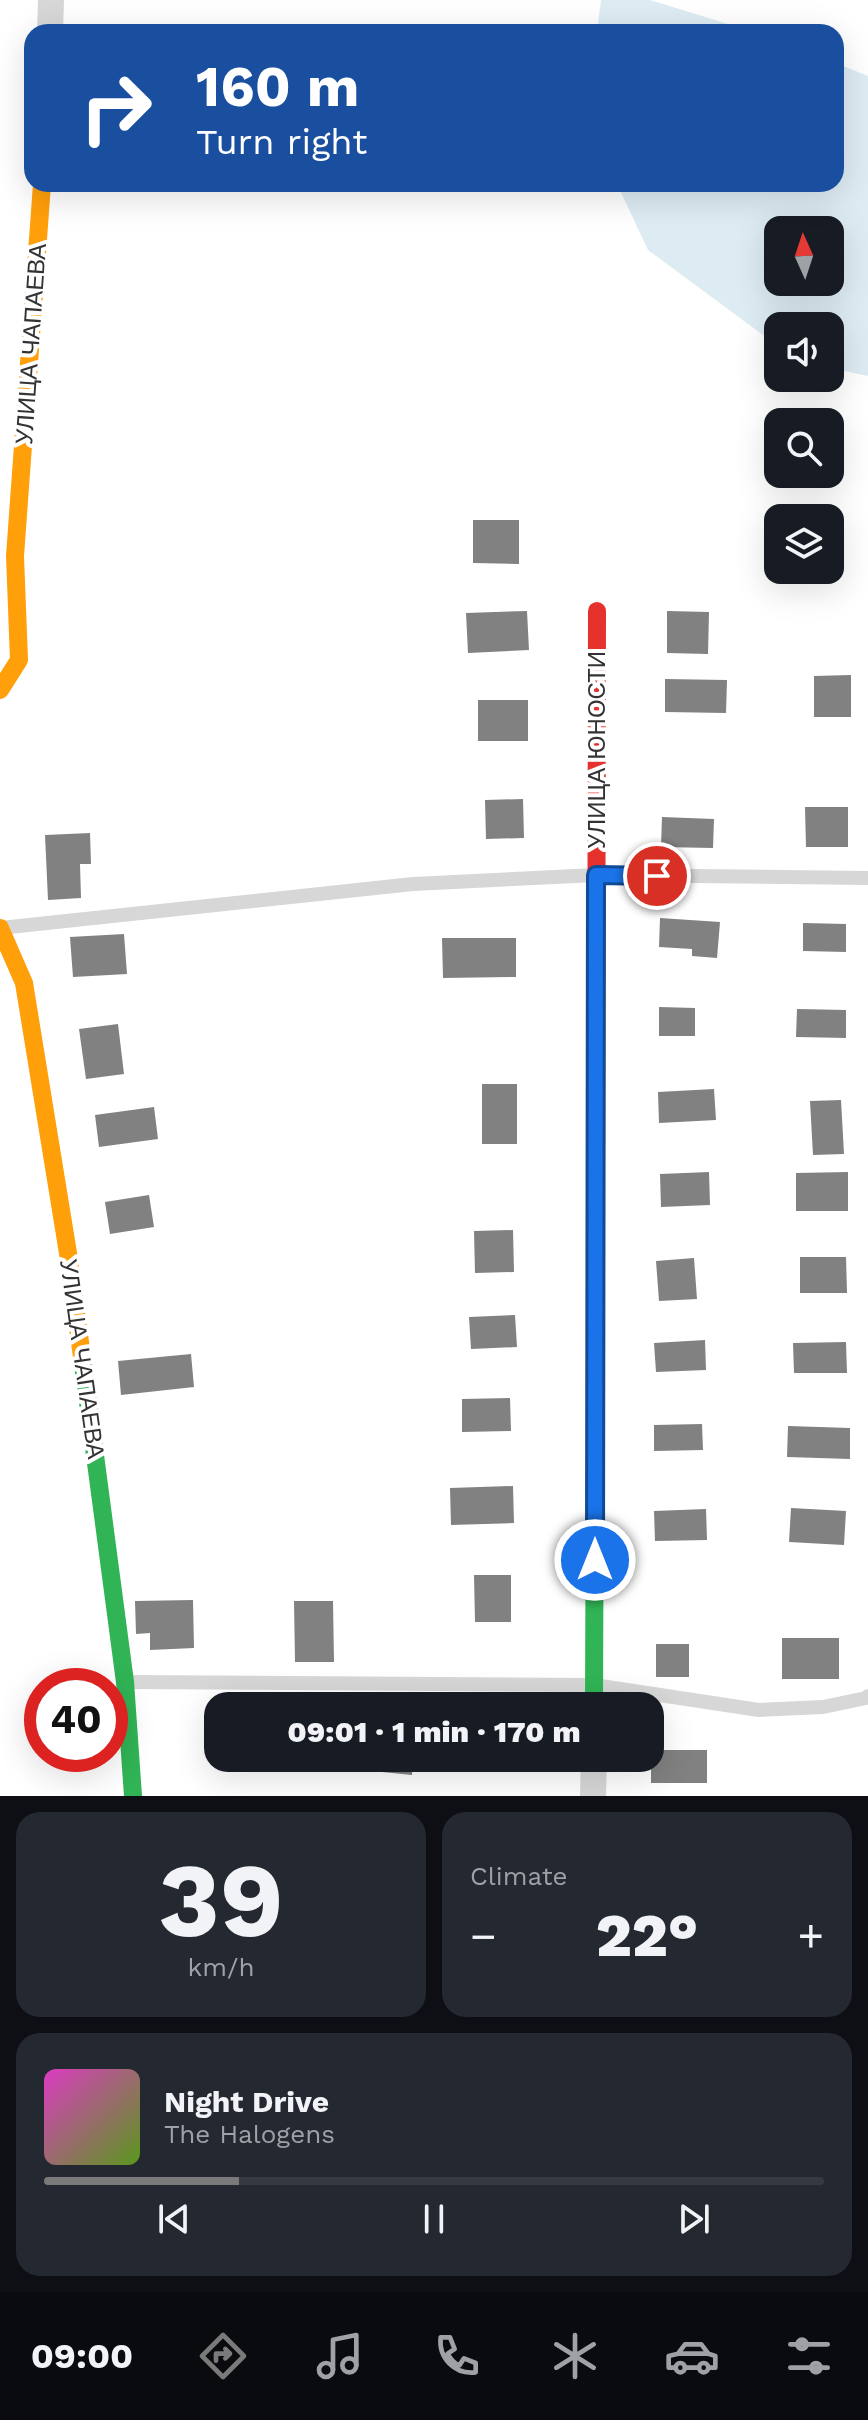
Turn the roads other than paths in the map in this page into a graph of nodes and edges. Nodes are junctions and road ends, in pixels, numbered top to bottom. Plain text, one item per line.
1 (51, 0) edge
2 (50, 24) edge
3 (41, 192) edge
4 (597, 611) dead end
5 (0, 690) edge
6 (596, 875) junction
7 (868, 878) edge
8 (0, 928) edge
9 (123, 1668) edge
10 (128, 1682) edge
11 (594, 1685) junction
12 (594, 1692) edge
13 (868, 1696) edge
14 (128, 1725) edge
15 (594, 1772) edge
16 (133, 1796) edge
17 (593, 1796) edge

1 - 2 street
3 - 5 street, УЛИЦА ЧАПАЕВА
4 - 6 street, УЛИЦА ЮНОСТИ
6 - 7 lane
6 - 8 lane
6 - 11 street, УЛИЦА ЮНОСТИ
8 - 9 street, УЛИЦА ЧАПАЕВА
10 - 11 lane
11 - 12 street, УЛИЦА ЮНОСТИ
11 - 13 lane
14 - 16 street, УЛИЦА ЧАПАЕВА
15 - 17 street

